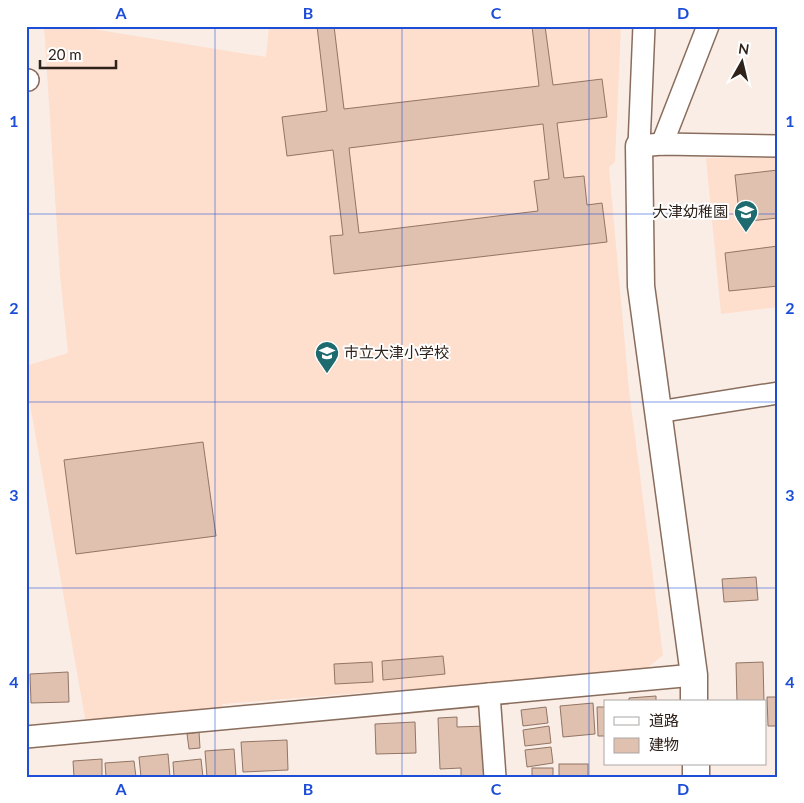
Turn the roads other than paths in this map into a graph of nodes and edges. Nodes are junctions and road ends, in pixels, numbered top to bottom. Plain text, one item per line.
1 (644, 26) edge
2 (708, 26) edge
3 (650, 145) junction
4 (778, 146) edge
5 (778, 393) edge
6 (658, 412) junction
7 (694, 675) junction
8 (489, 694) junction
9 (694, 700) edge
10 (26, 737) edge
11 (495, 777) edge

1 - 3 street
2 - 3 street
3 - 4 street
3 - 6 street
5 - 6 street
6 - 7 street
7 - 8 street
7 - 9 street
8 - 10 street
8 - 11 street

